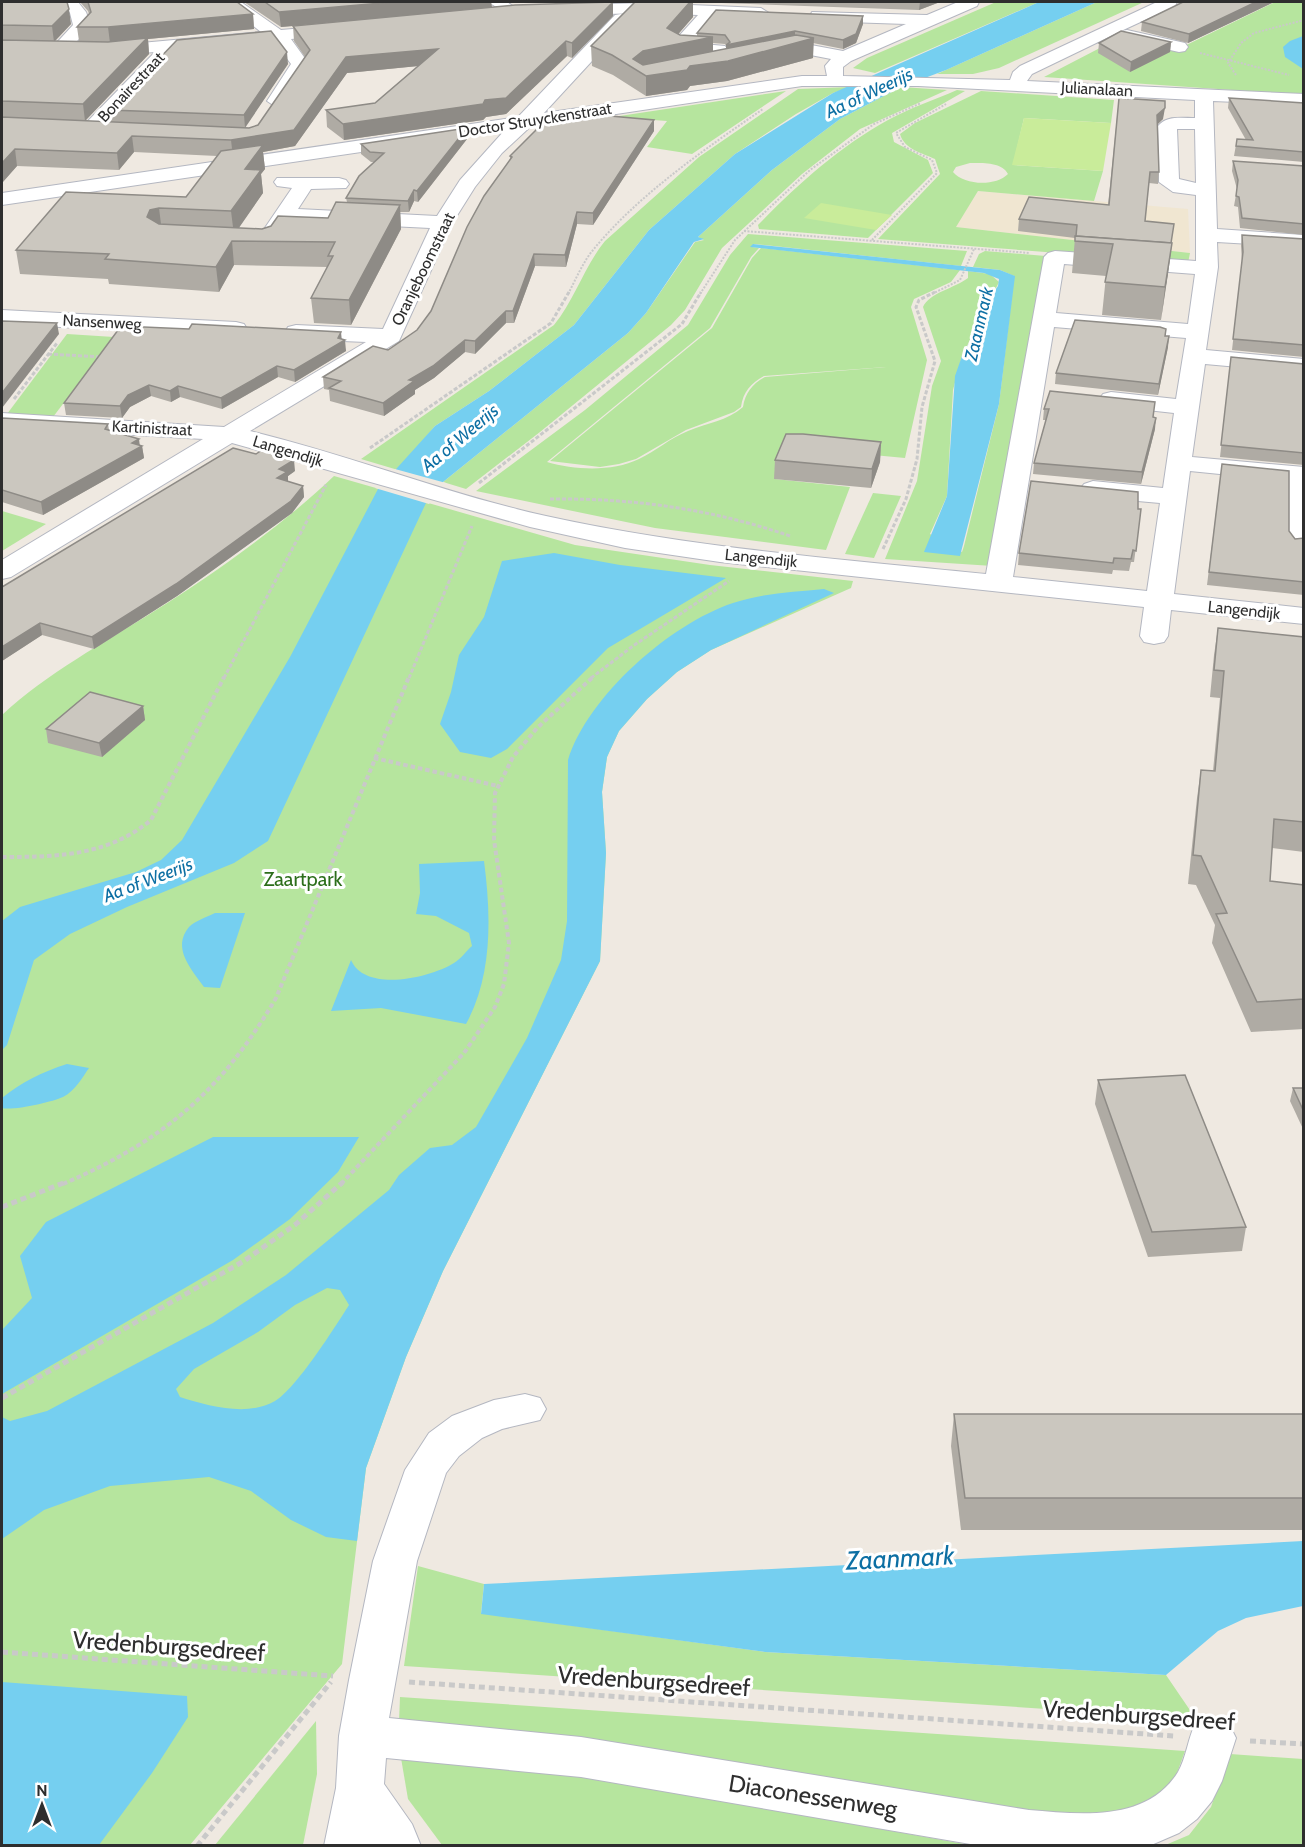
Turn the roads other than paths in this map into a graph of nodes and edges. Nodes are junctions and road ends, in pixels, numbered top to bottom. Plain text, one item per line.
1 (70, 2) edge
2 (231, 2) edge
3 (843, 2) edge
4 (971, 2) edge
5 (1169, 2) edge
6 (635, 5) edge
7 (494, 8) edge
8 (707, 16) junction
9 (804, 18) edge
10 (828, 19) junction
11 (919, 24) junction
12 (361, 28) edge
13 (1107, 31) junction
14 (278, 35) junction
15 (170, 46) junction
16 (1179, 47) edge
17 (39, 50) edge
18 (59, 50) junction
19 (753, 57) edge
20 (845, 57) junction
21 (712, 66) edge
22 (833, 78) junction
23 (891, 80) joint
24 (1018, 85) junction
25 (1204, 94) junction
26 (1304, 100) edge
27 (265, 117) edge
28 (524, 121) junction
29 (1205, 124) junction
30 (70, 128) edge
31 (92, 129) junction
32 (115, 129) edge
33 (260, 181) edge
34 (306, 182) junction
35 (339, 184) dead end
36 (1206, 189) junction
37 (2, 200) edge
38 (284, 215) junction
39 (443, 222) junction
40 (1207, 235) junction
41 (1304, 241) edge
42 (230, 243) edge
43 (1214, 262) junction
44 (2, 317) edge
45 (1043, 319) junction
46 (1198, 332) junction
47 (390, 336) junction
48 (1194, 356) junction
49 (1304, 366) edge
50 (1087, 397) edge
51 (1187, 406) junction
52 (5, 413) edge
53 (231, 435) junction
54 (1180, 463) junction
55 (1303, 475) edge
56 (1073, 488) edge
57 (1175, 497) junction
58 (1302, 543) edge
59 (2, 571) edge
60 (998, 584) junction
61 (1161, 601) junction
62 (1304, 616) edge
63 (1154, 636) dead end
64 (525, 1409) dead end
65 (363, 1736) junction
66 (1212, 1738) road end
67 (360, 1788) junction
68 (349, 1845) edge
69 (396, 1845) edge

1 - 18 street
2 - 14 street
3 - 10 street
4 - 11 street
5 - 13 street
6 - 7 street
6 - 8 street
6 - 8 street
6 - 28 street, Oranjeboomstraat
8 - 21 street
9 - 10 street
10 - 11 street
11 - 20 street
12 - 14 street
13 - 16 street
13 - 24 street
14 - 15 street
14 - 27 street
15 - 18 street
15 - 31 street, Bonairestraat
17 - 18 street
19 - 20 street
20 - 22 street
22 - 23 street, Doctor Struyckenstraat
22 - 28 street, Doctor Struyckenstraat
23 - 24 street, Julianalaan
24 - 25 street, Julianalaan
25 - 26 street, Julianalaan
25 - 29 street
28 - 37 street, Doctor Struyckenstraat
28 - 39 street, Oranjeboomstraat
29 - 36 street
29 - 36 street
30 - 31 street
31 - 32 street
33 - 34 street
34 - 35 street
34 - 38 street
36 - 40 street
38 - 39 street
38 - 42 street
39 - 47 street, Oranjeboomstraat
40 - 41 street
40 - 43 street
43 - 45 street
43 - 46 street
44 - 47 street, Nansenweg
45 - 46 street
45 - 60 street
46 - 48 street
47 - 53 street, Oranjeboomstraat
48 - 49 street
48 - 51 street
50 - 51 street
51 - 54 street
52 - 53 street, Kartinistraat
53 - 59 street, Oranjeboomstraat
53 - 60 street, Langendijk
54 - 55 street
54 - 57 street
55 - 58 street
56 - 57 street
57 - 61 street
60 - 61 street, Langendijk
61 - 62 street, Langendijk
61 - 63 street
64 - 65 street
65 - 66 street, Diaconessenweg
65 - 67 street
67 - 68 street
67 - 69 street

